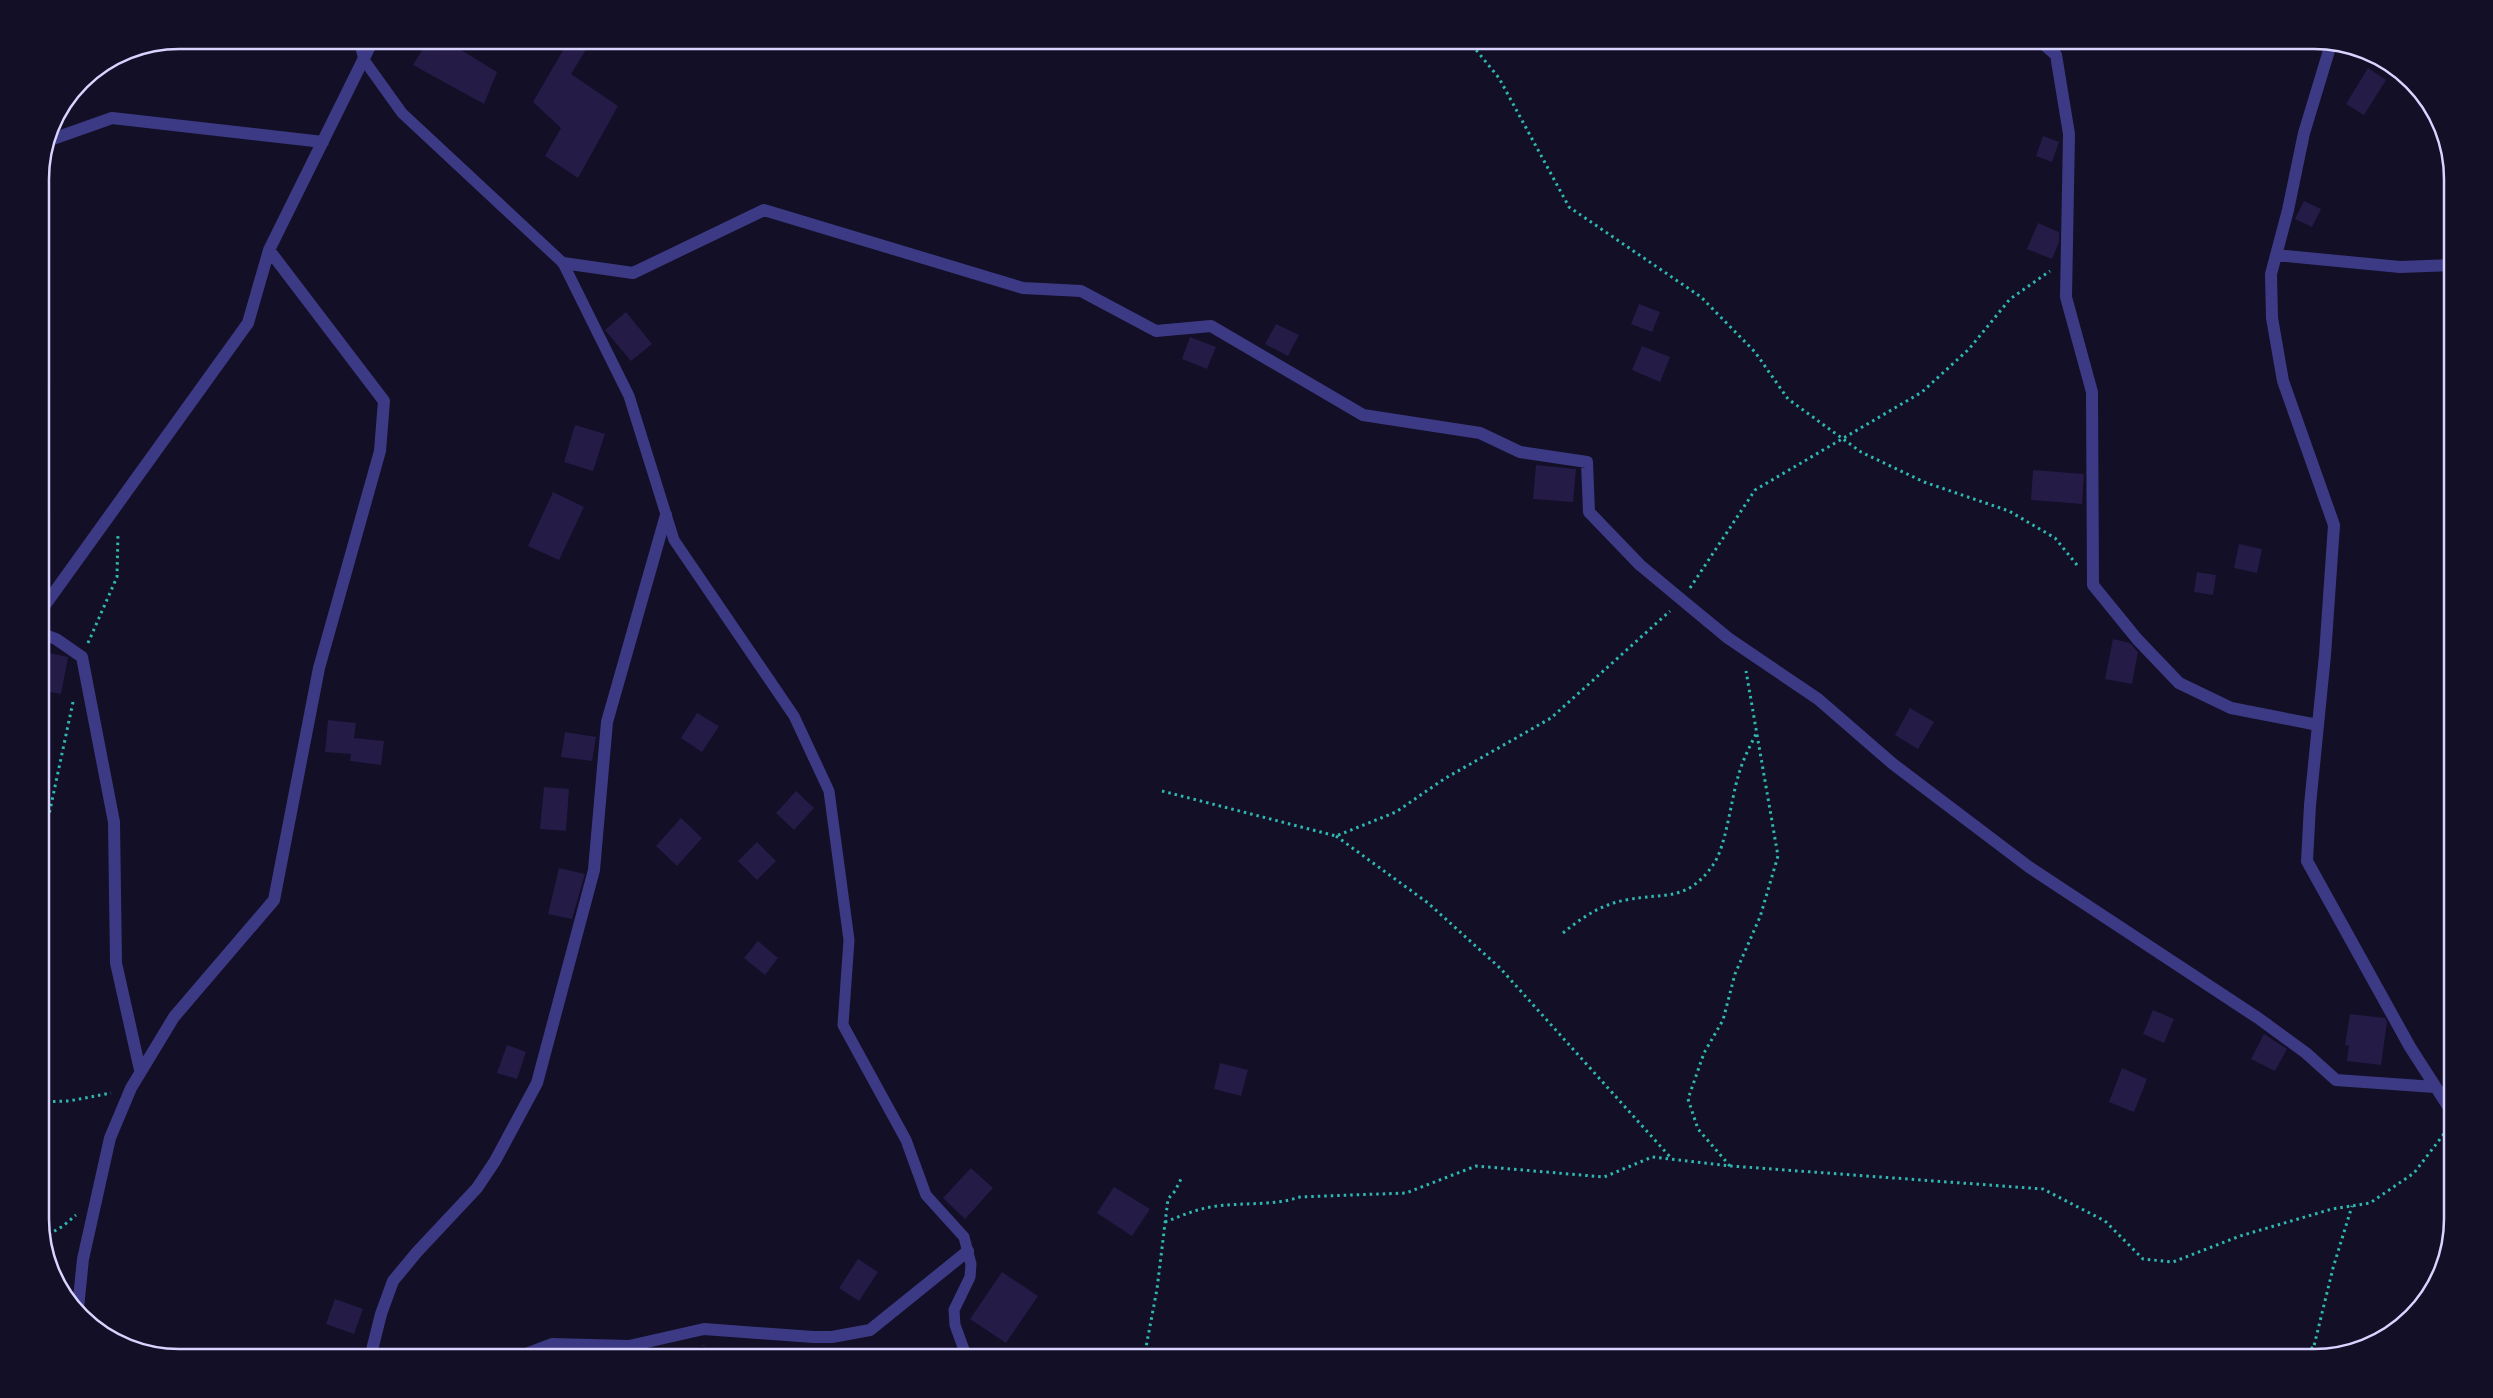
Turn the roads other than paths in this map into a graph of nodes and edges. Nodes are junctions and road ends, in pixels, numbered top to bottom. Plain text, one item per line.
1 (361, 49) edge
2 (369, 49) edge
3 (2049, 49) edge
4 (2328, 50) edge
5 (364, 60) junction
6 (56, 138) edge
7 (323, 142) junction
8 (269, 250) junction
9 (2276, 256) junction
10 (563, 262) junction
11 (2444, 265) edge
12 (666, 515) junction
13 (49, 599) edge
14 (49, 636) edge
15 (2318, 726) junction
16 (140, 1070) junction
17 (2436, 1087) junction
18 (2444, 1100) edge
19 (968, 1251) junction
20 (79, 1301) edge
21 (372, 1349) edge
22 (539, 1349) edge
23 (963, 1349) edge

1 - 5 lane
2 - 5 street
3 - 15 street
4 - 9 street
5 - 7 street
5 - 10 lane
6 - 7 street
7 - 8 street
8 - 13 street
8 - 16 street
9 - 11 street
9 - 15 street
10 - 12 lane
10 - 17 street
12 - 19 lane
12 - 21 street
14 - 16 street
15 - 17 street
16 - 20 street
17 - 18 street
19 - 22 street
19 - 23 lane

